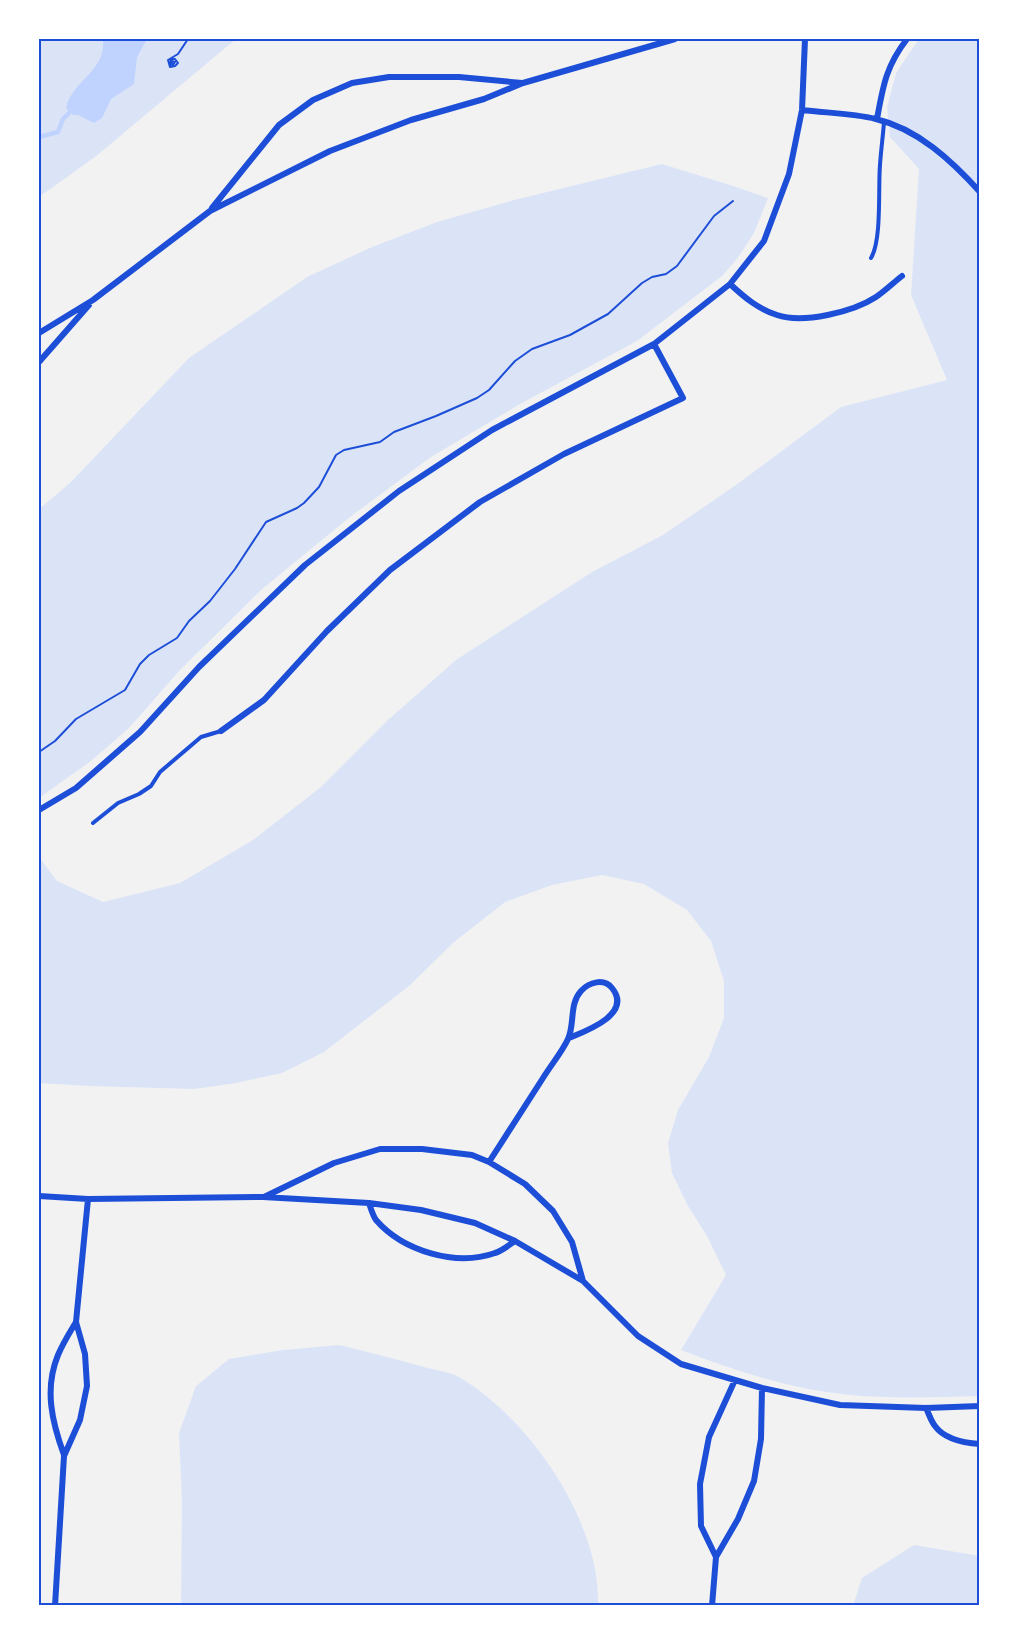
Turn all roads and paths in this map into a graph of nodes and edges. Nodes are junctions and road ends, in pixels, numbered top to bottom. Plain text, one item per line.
1 (188, 39) edge
2 (675, 39) edge
3 (805, 39) edge
4 (907, 39) edge
5 (172, 63) dead end
6 (523, 83) junction
7 (802, 110) junction
8 (877, 119) junction
9 (884, 122) junction
10 (980, 192) edge
11 (733, 201) dead end
12 (210, 211) junction
13 (871, 258) dead end
14 (902, 276) dead end
15 (730, 284) junction
16 (93, 300) junction
17 (39, 333) edge
18 (654, 344) junction
19 (39, 362) edge
20 (222, 731) joint
21 (39, 752) edge
22 (39, 810) edge
23 (93, 823) dead end
24 (569, 1038) junction
25 (489, 1162) junction
26 (39, 1196) edge
27 (263, 1197) junction
28 (88, 1198) junction
29 (369, 1203) junction
30 (514, 1241) junction
31 (583, 1281) junction
32 (76, 1322) junction
33 (735, 1380) junction
34 (762, 1388) junction
35 (980, 1406) edge
36 (926, 1408) junction
37 (980, 1444) edge
38 (64, 1456) junction
39 (716, 1557) junction
40 (56, 1606) edge
41 (712, 1606) edge

1 - 5 path
2 - 6 street
3 - 7 street
4 - 8 street
6 - 12 street
6 - 12 street
7 - 8 street
7 - 15 street
8 - 9 street
9 - 10 street
9 - 13 lane
11 - 21 path
12 - 16 street
14 - 15 street
15 - 18 street
16 - 17 street
16 - 19 street
18 - 20 street
18 - 22 street
20 - 23 lane
24 - 24 street
24 - 25 street
25 - 27 street
25 - 31 street
26 - 28 street
27 - 28 street
27 - 29 street
28 - 32 street
29 - 30 street
29 - 30 street
30 - 31 street
31 - 33 street
32 - 38 street
32 - 38 street
33 - 34 street
33 - 39 street
34 - 36 street
34 - 39 street
35 - 36 street
36 - 37 street
38 - 40 street
39 - 41 street

